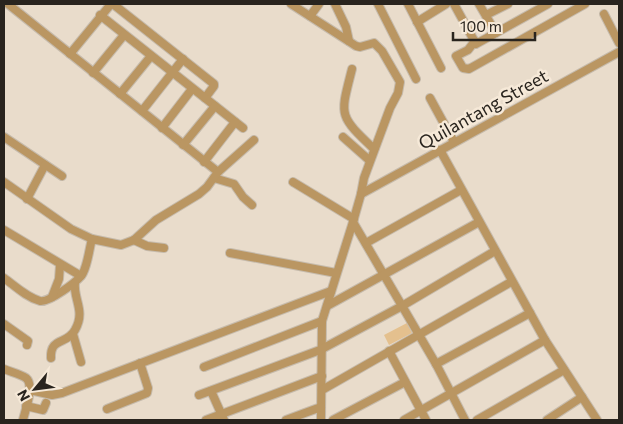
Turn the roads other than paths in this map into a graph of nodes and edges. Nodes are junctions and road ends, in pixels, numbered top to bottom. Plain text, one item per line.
1 (8, 4) edge
2 (112, 4) edge
3 (291, 4) edge
4 (319, 4) edge
5 (335, 4) edge
6 (378, 4) edge
7 (408, 4) edge
8 (446, 4) edge
9 (454, 4) edge
10 (479, 4) edge
11 (508, 4) edge
12 (548, 4) edge
13 (585, 4) edge
14 (604, 14) dead end
15 (486, 15) junction
16 (100, 16) junction
17 (310, 16) junction
18 (417, 22) junction
19 (496, 33) junction
20 (124, 36) junction
21 (349, 41) junction
22 (475, 41) junction
23 (619, 43) edge
24 (619, 52) edge
25 (70, 54) junction
26 (151, 56) junction
27 (183, 59) junction
28 (441, 68) dead end
29 (352, 69) dead end
30 (172, 72) junction
31 (93, 73) junction
32 (416, 79) dead end
33 (192, 89) junction
34 (120, 94) junction
35 (205, 98) junction
36 (430, 98) dead end
37 (215, 106) junction
38 (142, 111) junction
39 (235, 122) junction
40 (162, 128) junction
41 (243, 128) dead end
42 (4, 137) edge
43 (343, 137) dead end
44 (254, 140) dead end
45 (454, 142) junction
46 (183, 146) junction
47 (374, 149) junction
48 (440, 150) junction
49 (370, 160) junction
50 (204, 162) junction
51 (45, 165) junction
52 (216, 175) junction
53 (62, 176) dead end
54 (4, 182) edge
55 (293, 182) dead end
56 (461, 190) junction
57 (361, 194) junction
58 (27, 199) junction
59 (252, 205) dead end
60 (354, 221) junction
61 (479, 222) junction
62 (4, 230) edge
63 (92, 239) junction
64 (134, 240) junction
65 (366, 243) junction
66 (164, 248) dead end
67 (495, 251) junction
68 (230, 253) dead end
69 (60, 265) junction
70 (336, 273) junction
71 (384, 275) junction
72 (4, 278) edge
73 (78, 280) junction
74 (511, 282) junction
75 (331, 291) junction
76 (51, 299) junction
77 (327, 306) junction
78 (402, 306) junction
79 (530, 314) junction
80 (322, 321) junction
81 (4, 324) edge
82 (73, 334) junction
83 (419, 334) junction
84 (545, 340) junction
85 (27, 345) dead end
86 (320, 350) junction
87 (388, 351) junction
88 (51, 358) dead end
89 (81, 362) dead end
90 (140, 363) junction
91 (436, 364) junction
92 (204, 367) dead end
93 (4, 369) edge
94 (564, 370) junction
95 (322, 376) junction
96 (406, 382) junction
97 (30, 390) junction
98 (322, 390) junction
99 (211, 391) junction
100 (451, 394) junction
101 (199, 395) dead end
102 (582, 397) junction
103 (46, 403) dead end
104 (26, 406) junction
105 (321, 407) junction
106 (107, 409) dead end
107 (421, 410) junction
108 (222, 417) edge
109 (558, 417) edge
110 (22, 420) edge
111 (206, 420) edge
112 (286, 420) edge
113 (320, 420) edge
114 (334, 420) edge
115 (404, 420) edge
116 (426, 420) edge
117 (465, 420) edge
118 (478, 420) edge
119 (547, 420) edge
120 (597, 420) edge

1 - 25 street
2 - 16 street
2 - 27 street
3 - 17 street
4 - 17 street
5 - 21 street
6 - 32 street
7 - 18 street
8 - 18 street
9 - 22 street
10 - 15 street
11 - 15 street
12 - 19 street
13 - 22 street
14 - 23 street
15 - 19 street
16 - 20 street
16 - 25 street
17 - 21 street
18 - 28 street
19 - 22 street
20 - 26 street
20 - 31 street
21 - 47 street
24 - 45 street, Quilantang Street
25 - 31 street
26 - 30 street
26 - 34 street
27 - 30 street
27 - 35 street
29 - 47 street
30 - 33 street
30 - 38 street
31 - 34 street
33 - 35 street
33 - 40 street
34 - 38 street
35 - 37 street
36 - 45 street
37 - 39 street
37 - 46 street
38 - 40 street
39 - 41 street
39 - 50 street
40 - 46 street
42 - 51 street
43 - 49 street
44 - 52 street
45 - 48 street, Quilantang Street
46 - 50 street
47 - 49 street
48 - 56 street
48 - 57 street, Quilantang Street
49 - 57 street
50 - 52 street
51 - 53 street
51 - 58 street
52 - 59 street
52 - 64 street
54 - 58 street
55 - 60 street
56 - 61 street
56 - 65 street
57 - 60 street
58 - 63 street
60 - 65 street
60 - 70 street
61 - 67 street
61 - 71 street
62 - 69 street
63 - 64 street
63 - 73 street
64 - 66 street
65 - 71 street
67 - 74 street
67 - 78 street
68 - 70 street
69 - 73 street
69 - 76 street
70 - 75 street
71 - 77 street
71 - 78 street
72 - 76 street
73 - 76 street
73 - 82 street
74 - 79 street
74 - 83 street
75 - 77 street
75 - 90 street
77 - 80 street
78 - 83 street
78 - 86 street
79 - 84 street
79 - 91 street
80 - 86 street
80 - 92 street
81 - 85 street
82 - 88 street
82 - 89 street
83 - 87 street
83 - 91 street
84 - 94 street
84 - 100 street
86 - 95 street
86 - 99 street
87 - 96 street
87 - 98 street
90 - 97 street
90 - 106 street
91 - 100 street
93 - 97 street
94 - 102 street
94 - 118 street
95 - 98 street
95 - 108 street
96 - 107 street
96 - 114 street
97 - 104 street
98 - 105 street
99 - 101 street
99 - 108 street
100 - 107 street
100 - 117 street
102 - 109 street
102 - 120 street
103 - 104 street
104 - 110 street
105 - 112 street
105 - 113 street
107 - 115 street
107 - 116 street
108 - 111 street
109 - 119 street

